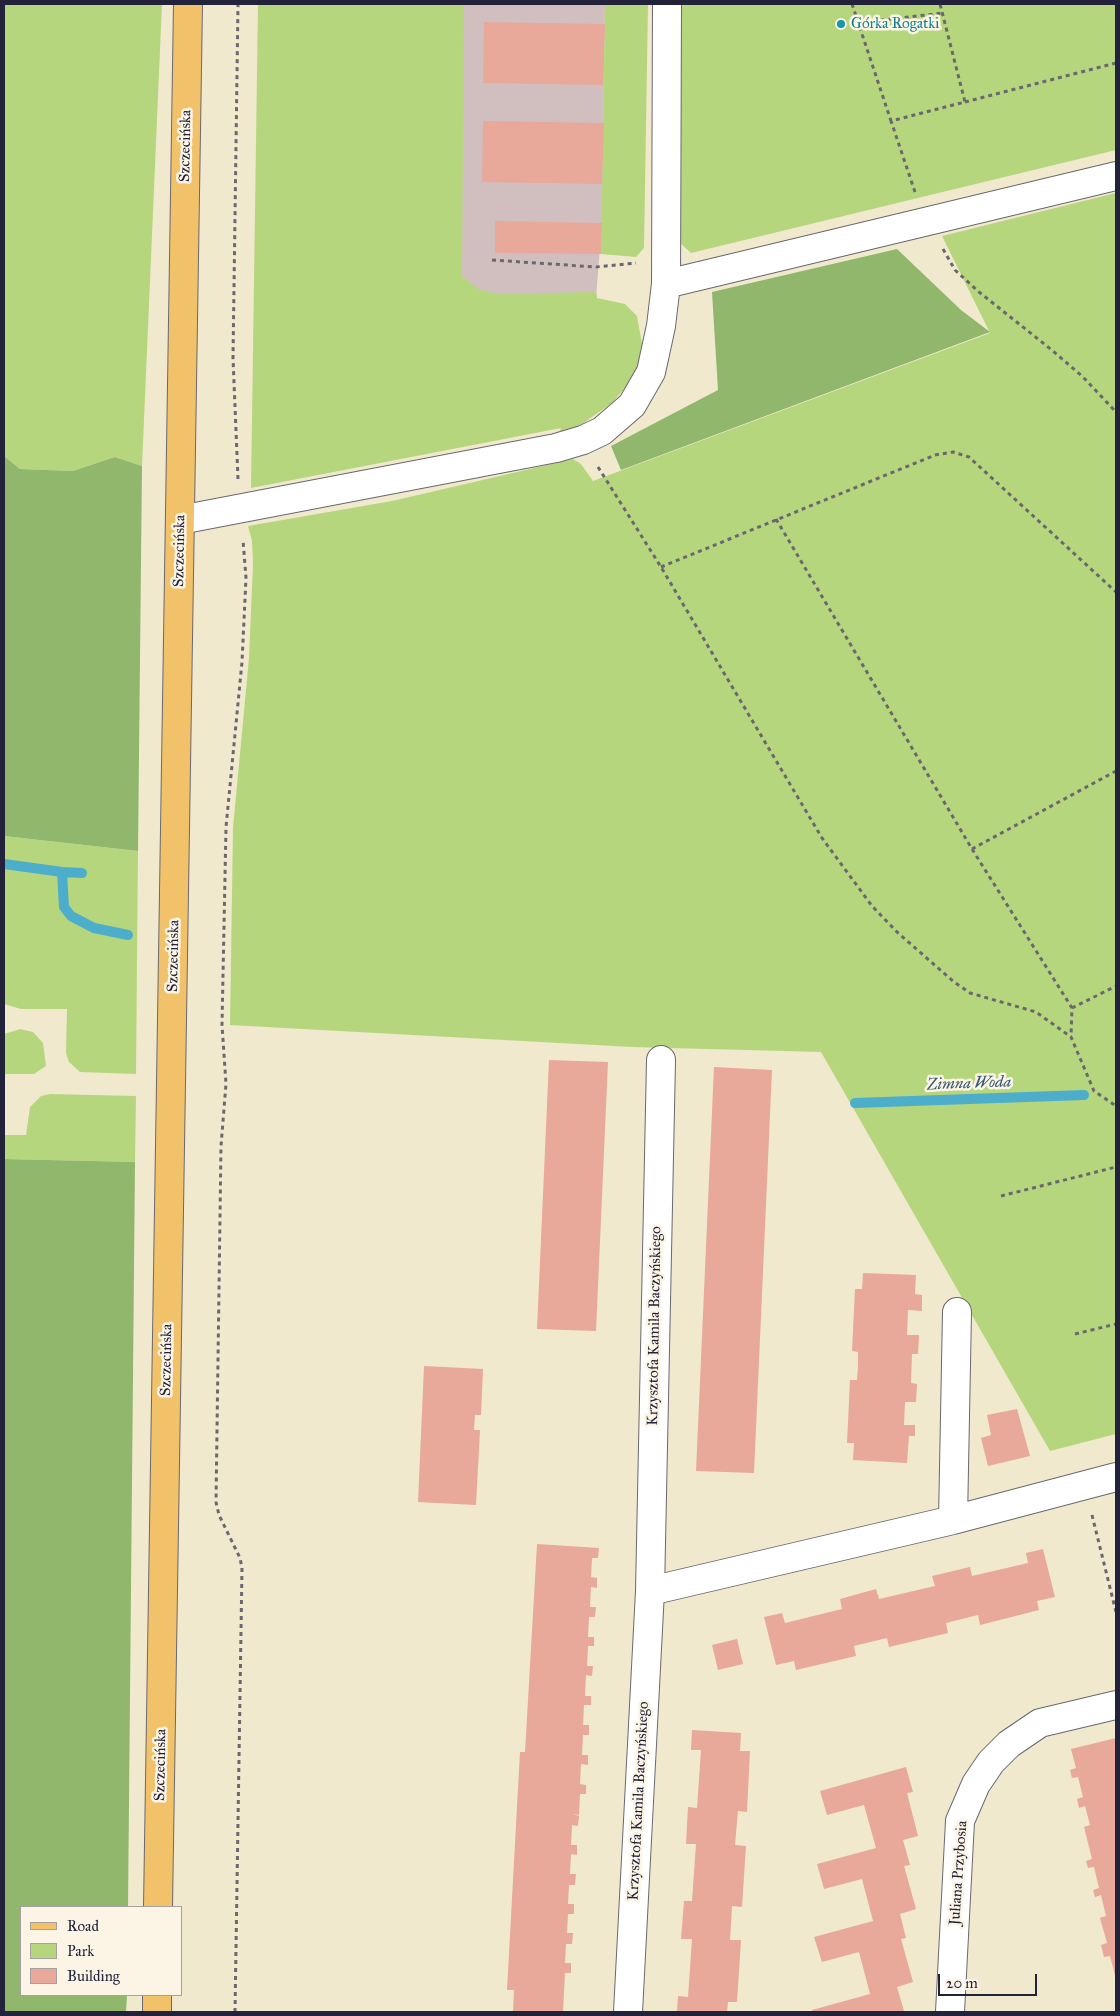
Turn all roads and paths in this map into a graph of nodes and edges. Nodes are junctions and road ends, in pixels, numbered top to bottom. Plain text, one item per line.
1 (188, 4) edge
2 (238, 4) edge
3 (667, 4) edge
4 (852, 4) edge
5 (940, 4) edge
6 (943, 13) junction
7 (857, 22) junction
8 (1116, 63) edge
9 (965, 102) junction
10 (892, 121) junction
11 (1116, 176) edge
12 (925, 222) junction
13 (492, 260) dead end
14 (596, 267) dead end
15 (666, 284) junction
16 (1116, 412) edge
17 (583, 440) junction
18 (239, 509) junction
19 (776, 519) junction
20 (180, 520) junction
21 (661, 568) junction
22 (1116, 592) edge
23 (1116, 771) edge
24 (972, 849) junction
25 (1116, 986) edge
26 (1072, 1008) junction
27 (1071, 1037) junction
28 (661, 1060) dead end
29 (1116, 1106) edge
30 (1116, 1166) edge
31 (1001, 1196) dead end
32 (957, 1312) dead end
33 (1116, 1324) edge
34 (1075, 1334) dead end
35 (1116, 1477) edge
36 (1084, 1485) junction
37 (952, 1520) junction
38 (650, 1590) junction
39 (1116, 1612) edge
40 (1116, 1705) edge
41 (158, 1906) edge
42 (157, 1996) edge
43 (157, 2012) edge
44 (235, 2012) edge
45 (628, 2012) edge
46 (950, 2012) edge

1 - 20 main road, Szczecińska
2 - 18 path
3 - 15 street
4 - 7 path
5 - 6 path
6 - 7 path
6 - 9 path
7 - 10 path
8 - 9 path
9 - 10 path
10 - 12 path
11 - 12 street
12 - 15 street
12 - 16 path
13 - 14 path
15 - 17 street
17 - 18 street
17 - 21 path
18 - 20 street
18 - 44 path
19 - 21 path
19 - 22 path
19 - 24 path
20 - 41 main road, Szczecińska
21 - 27 path
23 - 24 path
24 - 26 path
25 - 26 path
26 - 27 path
27 - 29 path
28 - 38 street, Krzysztofa Kamila Baczyńskiego
30 - 31 path
32 - 37 street
33 - 34 path
35 - 36 street
36 - 37 street
36 - 39 path
37 - 38 street
38 - 45 street, Krzysztofa Kamila Baczyńskiego
40 - 46 street, Juliana Przybosia
42 - 43 main road

